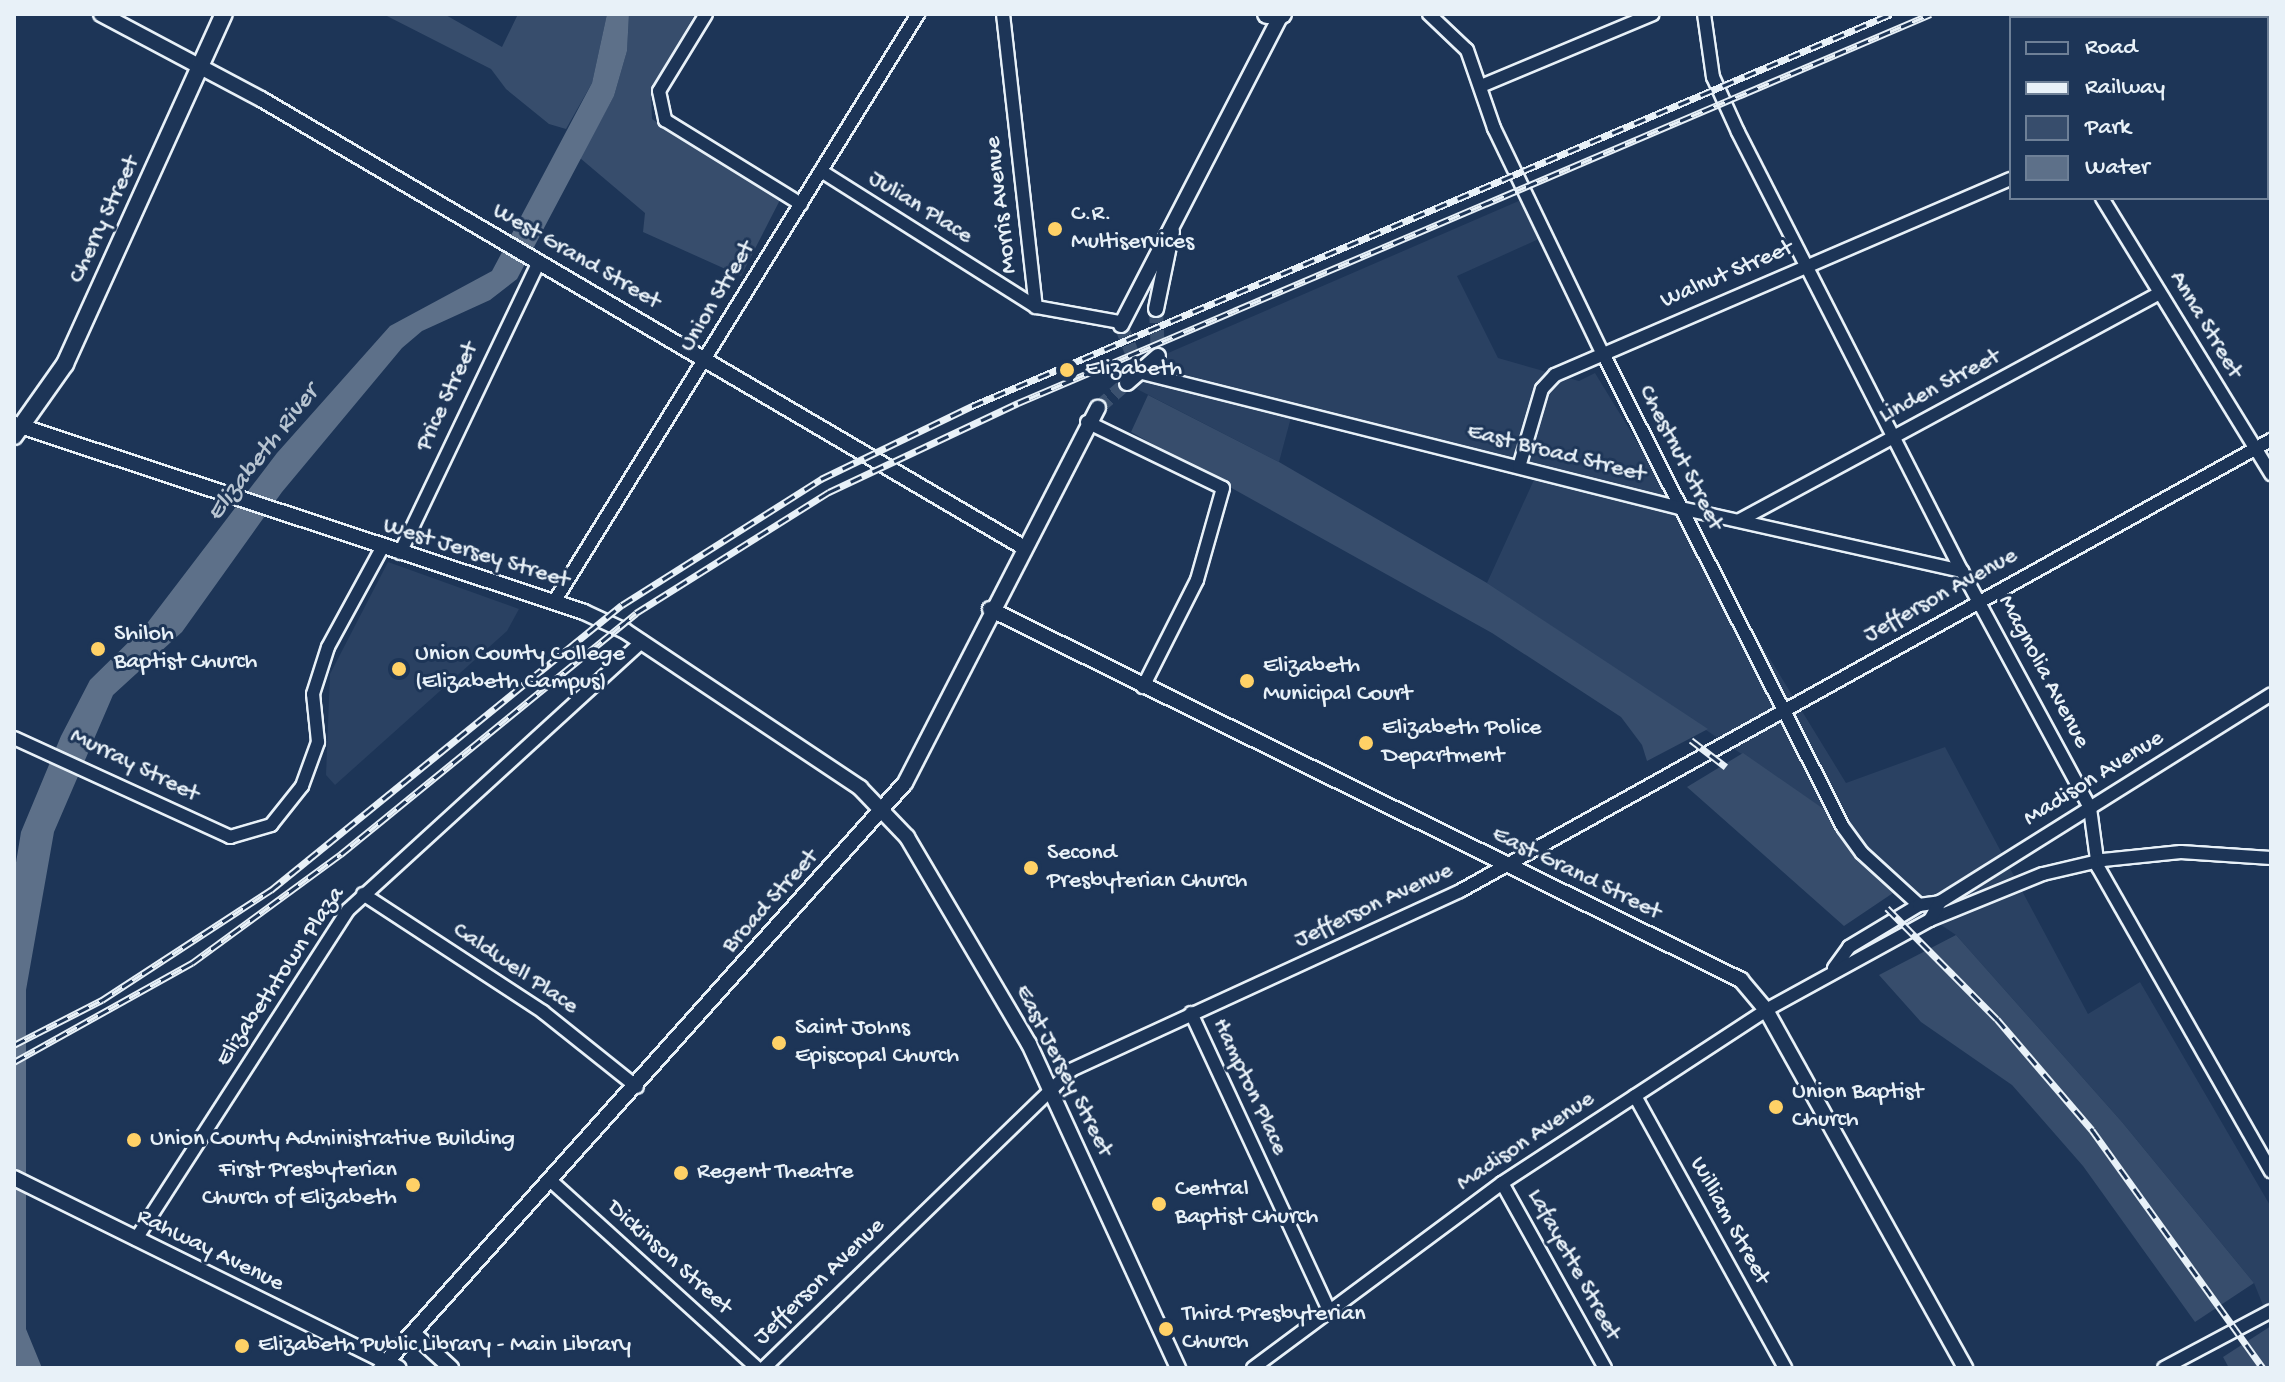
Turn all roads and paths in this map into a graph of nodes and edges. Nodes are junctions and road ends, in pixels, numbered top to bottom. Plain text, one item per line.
1 (101, 14) edge
2 (224, 14) edge
3 (706, 14) edge
4 (918, 14) edge
5 (1003, 14) edge
6 (1429, 14) edge
7 (1653, 14) edge
8 (1704, 14) edge
9 (1277, 15) edge
10 (202, 66) junction
11 (1481, 86) junction
12 (821, 171) junction
13 (2009, 180) edge
14 (2103, 200) edge
15 (801, 204) junction
16 (1172, 230) junction
17 (534, 258) junction
18 (1808, 264) junction
19 (2160, 293) junction
20 (1036, 307) junction
21 (1156, 309) tunnel mouth
22 (1120, 323) joint
23 (1602, 352) junction
24 (1158, 356) dead end
25 (706, 359) junction
26 (1139, 369) junction
27 (1127, 383) tunnel mouth
28 (1098, 408) tunnel mouth
29 (1087, 422) junction
30 (16, 429) edge
31 (1895, 435) junction
32 (2271, 440) edge
33 (2256, 449) junction
34 (1519, 467) junction
35 (2271, 474) edge
36 (1680, 508) junction
37 (1740, 520) junction
38 (1023, 547) junction
39 (382, 548) junction
40 (400, 553) junction
41 (1962, 571) junction
42 (1978, 598) junction
43 (554, 602) junction
44 (990, 609) junction
45 (642, 642) junction
46 (1143, 687) junction
47 (2271, 694) edge
48 (1783, 710) junction
49 (14, 738) edge
50 (2090, 808) junction
51 (882, 810) junction
52 (2271, 858) edge
53 (2096, 862) junction
54 (1506, 865) junction
55 (363, 894) junction
56 (1940, 902) junction
57 (1919, 905) junction
58 (1930, 920) junction
59 (1834, 968) junction
60 (1766, 1010) junction
61 (1191, 1013) junction
62 (637, 1087) junction
63 (1052, 1088) junction
64 (1635, 1096) junction
65 (2271, 1171) edge
66 (14, 1178) edge
67 (551, 1181) junction
68 (1502, 1183) junction
69 (136, 1239) junction
70 (1329, 1310) junction
71 (2271, 1311) edge
72 (413, 1333) junction
73 (389, 1366) edge
74 (1174, 1366) edge
75 (451, 1368) edge
76 (757, 1368) edge
77 (764, 1368) edge
78 (1253, 1368) edge
79 (1605, 1368) edge
80 (1785, 1368) edge
81 (1965, 1368) edge
82 (2164, 1368) edge

1 - 10 street, West Grand Street
2 - 10 main road, Cherry Street
3 - 15 street
4 - 12 street, Union Street
5 - 20 street, Morris Avenue
6 - 11 street, Chestnut Street
7 - 11 street
8 - 18 street, Magnolia Avenue
9 - 16 street
10 - 17 street, West Grand Street
10 - 30 main road, Cherry Street
11 - 23 street, Chestnut Street
12 - 15 street, Union Street
12 - 20 street, Julian Place
13 - 18 street, Walnut Street
14 - 19 street, Anna Street
15 - 25 street, Union Street
16 - 21 street
16 - 22 street
17 - 25 street, West Grand Street
17 - 40 street, Price Street
18 - 23 street, Walnut Street
18 - 31 street, Magnolia Avenue
19 - 31 street, Linden Street
19 - 33 street, Anna Street
20 - 22 street
23 - 34 street, Walnut Street
23 - 36 street, Chestnut Street
24 - 26 street
25 - 38 street, West Grand Street
25 - 43 street, Union Street
26 - 27 street
26 - 34 street, East Broad Street
28 - 29 street, Broad Street
29 - 38 street, Broad Street
29 - 46 street
30 - 39 street, West Jersey Street
31 - 37 street, Linden Street
31 - 41 street, Magnolia Avenue
32 - 33 street, Jefferson Avenue
33 - 35 street, Anna Street
33 - 42 street, Jefferson Avenue
34 - 36 street, East Broad Street
36 - 37 street, East Broad Street
36 - 48 street, Chestnut Street
37 - 41 street, East Broad Street
38 - 44 street, Broad Street
39 - 40 street, West Jersey Street
39 - 49 street, Murray Street
40 - 43 street, West Jersey Street
41 - 42 street, Magnolia Avenue
42 - 48 street, Jefferson Avenue
42 - 50 street, Magnolia Avenue
43 - 45 street, West Jersey Street
44 - 46 street, East Grand Street
44 - 51 street, Broad Street
45 - 51 street, West Jersey Street
45 - 55 street, Elizabethtown Plaza
46 - 54 street, East Grand Street
47 - 50 street, Madison Avenue
48 - 54 street, Jefferson Avenue
48 - 57 street, Chestnut Street
50 - 53 street, Magnolia Avenue
50 - 56 street, Madison Avenue
51 - 62 street, Broad Street
51 - 63 street, East Jersey Street
52 - 53 street
53 - 58 street
53 - 65 street, Magnolia Avenue
54 - 60 street, East Grand Street
54 - 61 street, Jefferson Avenue
55 - 62 street, Caldwell Place
55 - 69 street, Elizabethtown Plaza
56 - 57 street, Madison Avenue
56 - 58 street, Madison Avenue
57 - 59 street, Madison Avenue
58 - 59 street, Madison Avenue
59 - 60 street, Madison Avenue
60 - 64 street, Madison Avenue
60 - 81 street, East Grand Street
61 - 63 street, Jefferson Avenue
61 - 70 street, Hampton Place
62 - 67 street, Broad Street
63 - 74 street, East Jersey Street
63 - 77 street, Jefferson Avenue
64 - 68 street, Madison Avenue
64 - 80 street, William Street
66 - 69 street, Rahway Avenue
67 - 72 street, Broad Street
67 - 76 street, Dickinson Street
68 - 70 street, Madison Avenue
68 - 79 street, Lafayette Street
69 - 73 street, Rahway Avenue
70 - 78 street, Madison Avenue
71 - 82 street
72 - 73 street, Broad Street
72 - 75 street

